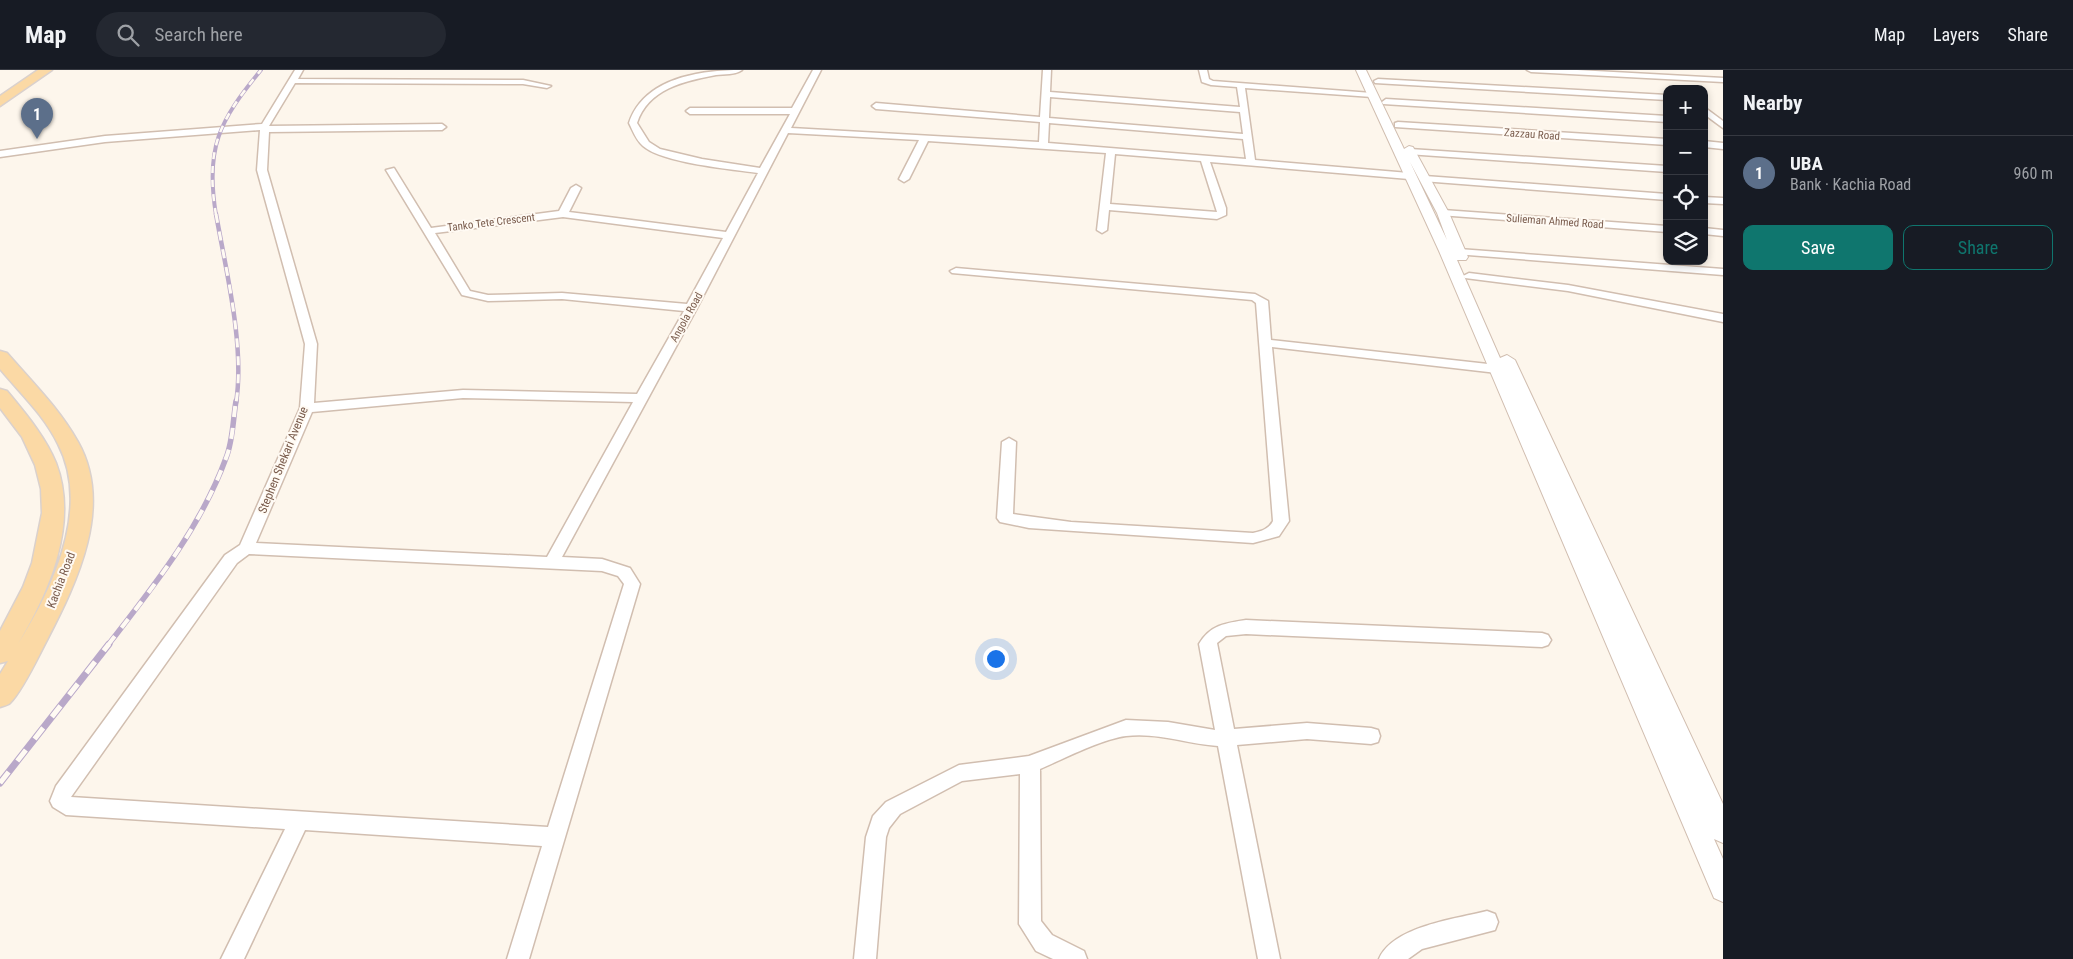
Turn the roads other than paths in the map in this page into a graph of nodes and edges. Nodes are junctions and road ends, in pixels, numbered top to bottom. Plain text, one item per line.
1 (32, 70) edge
2 (46, 70) edge
3 (299, 70) edge
4 (738, 70) edge
5 (817, 70) edge
6 (1047, 70) edge
7 (1203, 70) edge
8 (1361, 70) edge
9 (1531, 70) edge
10 (1658, 70) edge
11 (1667, 77) junction
12 (1723, 80) edge
13 (291, 81) junction
14 (1241, 85) junction
15 (1676, 85) edge
16 (547, 86) dead end
17 (1377, 87) edge
18 (0, 90) edge
19 (1046, 94) junction
20 (1663, 98) edge
21 (0, 102) edge
22 (876, 106) dead end
23 (1708, 109) edge
24 (1243, 110) junction
25 (1723, 110) edge
26 (690, 111) dead end
27 (795, 111) junction
28 (1708, 112) edge
29 (1122, 114) junction
30 (1168, 117) junction
31 (1663, 118) edge
32 (1044, 121) junction
33 (1708, 121) edge
34 (1721, 123) edge
35 (1398, 125) junction
36 (265, 127) junction
37 (442, 127) dead end
38 (785, 130) junction
39 (925, 137) junction
40 (1248, 137) junction
41 (1663, 142) edge
42 (1708, 144) edge
43 (1044, 145) junction
44 (1723, 146) edge
45 (1111, 151) junction
46 (1410, 152) junction
47 (0, 154) edge
48 (1205, 160) junction
49 (1251, 163) junction
50 (1663, 169) edge
51 (391, 170) dead end
52 (762, 171) junction
53 (1415, 178) junction
54 (904, 179) dead end
55 (576, 188) dead end
56 (1663, 197) edge
57 (1708, 200) edge
58 (1723, 201) edge
59 (1105, 207) junction
60 (1443, 213) junction
61 (564, 214) junction
62 (1663, 229) edge
63 (1102, 230) dead end
64 (430, 231) junction
65 (1708, 231) edge
66 (1443, 232) junction
67 (1723, 233) edge
68 (729, 236) junction
69 (1459, 252) junction
70 (956, 271) dead end
71 (1723, 272) edge
72 (1469, 276) junction
73 (692, 308) junction
74 (1723, 318) edge
75 (1267, 343) junction
76 (0, 357) edge
77 (1497, 369) junction
78 (0, 395) edge
79 (641, 398) junction
80 (307, 408) junction
81 (1009, 442) dead end
82 (246, 548) junction
83 (551, 563) junction
84 (1542, 640) dead end
85 (0, 653) edge
86 (0, 696) edge
87 (1371, 736) dead end
88 (1228, 738) junction
89 (1030, 764) junction
90 (300, 820) junction
91 (1723, 831) edge
92 (556, 836) junction
93 (1723, 889) edge
94 (1487, 922) dead end
95 (232, 959) edge
96 (518, 959) edge
97 (865, 959) edge
98 (1076, 959) edge
99 (1269, 959) edge
100 (1390, 959) edge

1 - 18 main road
2 - 21 main road
3 - 13 street, Stephen Shekari Avenue
4 - 52 street
5 - 27 street, Angola Road
6 - 19 street
7 - 14 street
8 - 17 street
9 - 11 street
10 - 11 street
11 - 12 street
11 - 15 street
13 - 16 street
13 - 36 street, Stephen Shekari Avenue
14 - 17 street
14 - 24 street
17 - 20 street
17 - 31 street
17 - 35 street
17 - 53 street
19 - 29 street
19 - 32 street
22 - 32 street
23 - 25 street
24 - 30 street
24 - 40 street
26 - 27 street
27 - 38 street, Angola Road
28 - 34 street
29 - 30 street
29 - 30 street
29 - 32 street
30 - 40 street
32 - 43 street
33 - 34 street
35 - 41 street, Zazzau Road
35 - 46 street
36 - 37 street
36 - 47 street
36 - 80 street, Stephen Shekari Avenue
38 - 39 street
38 - 52 street, Angola Road
39 - 43 street
39 - 54 street
40 - 49 street
42 - 44 street
43 - 45 street
45 - 48 street
45 - 59 street
46 - 50 street
46 - 53 street
48 - 49 street
48 - 59 street
49 - 53 street
51 - 64 street
52 - 68 street, Angola Road
53 - 56 street
53 - 60 street
53 - 66 street
55 - 61 street
57 - 58 street
59 - 63 street
60 - 62 street, Sulieman Ahmed Road
60 - 66 street
61 - 64 street, Tanko Tete Crescent
61 - 68 street, Tanko Tete Crescent
64 - 73 street, Tanko Tete Crescent
65 - 67 street
66 - 69 street
66 - 77 street
68 - 73 street, Angola Road
69 - 71 street
69 - 72 street
70 - 75 street
72 - 74 street
72 - 91 street
73 - 79 street, Angola Road
75 - 77 street
75 - 81 street
76 - 86 main road, Kachia Road
77 - 93 street
78 - 85 main road, Kachia Road
79 - 80 street
79 - 83 street, Angola Road
80 - 82 street, Stephen Shekari Avenue
82 - 83 street
82 - 90 street, Stephen Shekari Avenue
83 - 92 street
84 - 88 street
87 - 88 street
88 - 89 street
88 - 99 street
89 - 97 street
89 - 98 street
90 - 92 street
90 - 95 street
92 - 96 street
94 - 100 street

